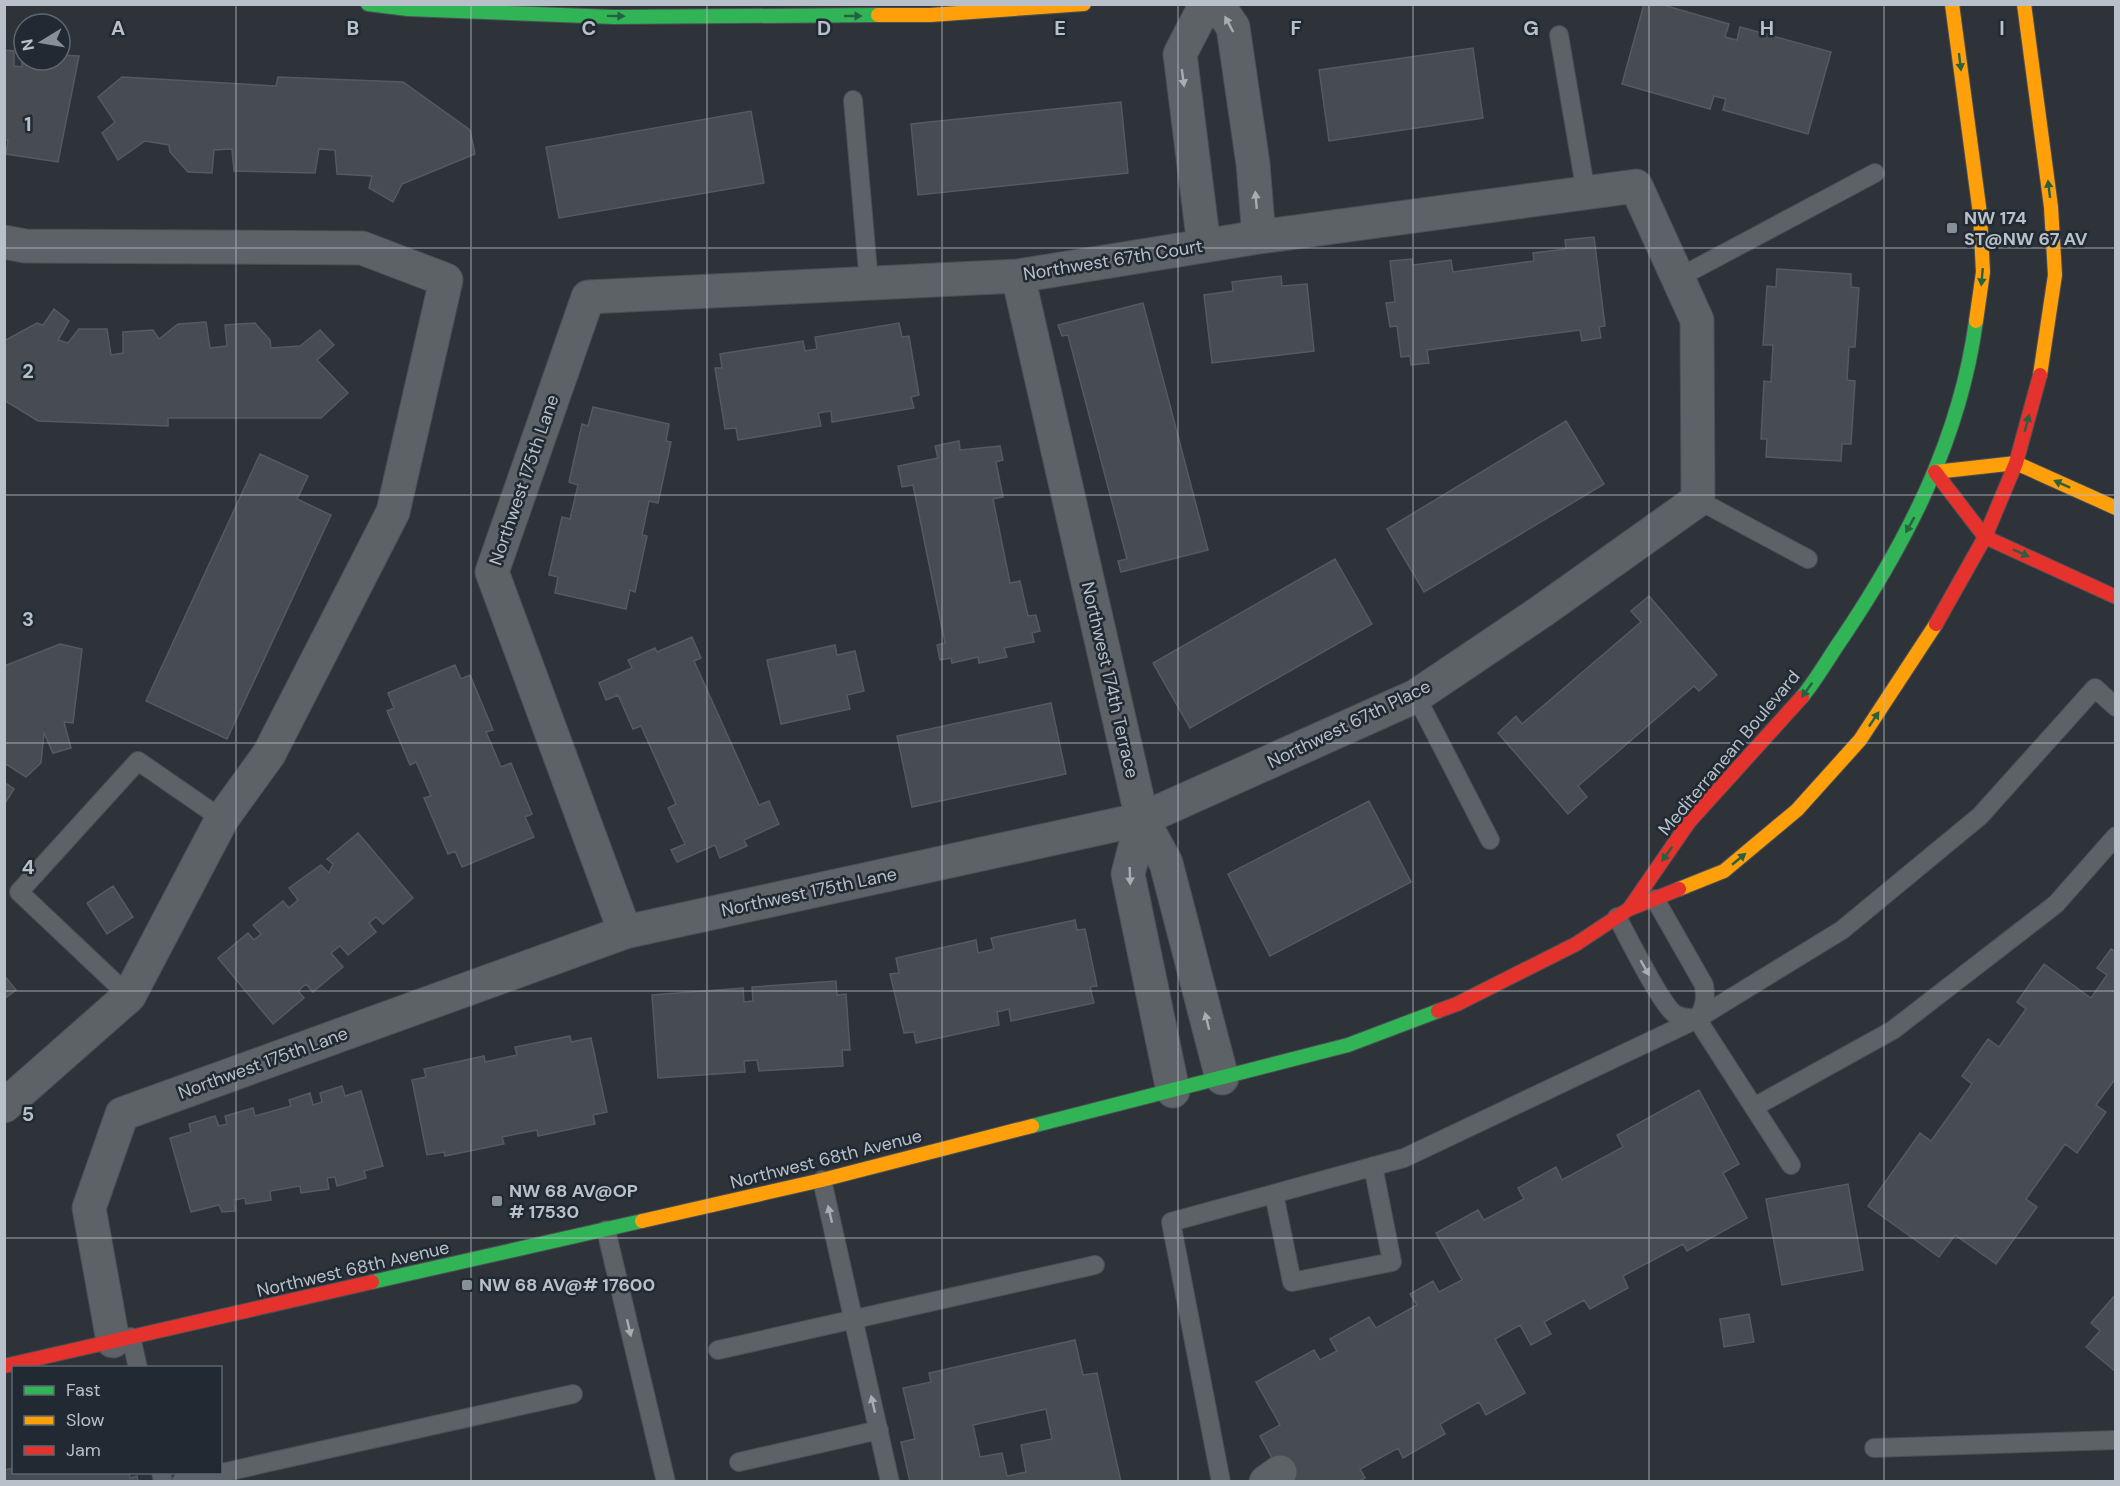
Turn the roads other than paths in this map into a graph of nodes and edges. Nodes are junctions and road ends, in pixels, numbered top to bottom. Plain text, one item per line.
1 (368, 4) edge
2 (1084, 4) edge
3 (1206, 4) edge
4 (1217, 4) edge
5 (1952, 4) edge
6 (2024, 4) edge
7 (1559, 35) dead end
8 (853, 100) dead end
9 (1875, 173) dead end
10 (1586, 193) junction
11 (1259, 237) junction
12 (4, 242) edge
13 (1204, 246) junction
14 (1017, 276) junction
15 (1678, 278) junction
16 (869, 283) junction
17 (588, 297) joint
18 (2016, 463) junction
19 (1935, 472) junction
20 (1698, 500) junction
21 (2115, 508) edge
22 (1985, 537) junction
23 (1808, 559) dead end
24 (2115, 597) edge
25 (1416, 696) junction
26 (2115, 707) edge
27 (222, 819) junction
28 (1142, 819) junction
29 (2115, 836) edge
30 (1490, 840) dead end
31 (993, 851) joint
32 (1655, 899) junction
33 (1623, 913) junction
34 (625, 932) junction
35 (129, 996) junction
36 (1697, 1019) junction
37 (1222, 1078) junction
38 (1173, 1091) junction
39 (4, 1106) edge
40 (1754, 1107) junction
41 (1791, 1165) dead end
42 (1373, 1166) junction
43 (822, 1180) junction
44 (1274, 1194) junction
45 (606, 1230) junction
46 (1095, 1265) dead end
47 (854, 1320) junction
48 (122, 1339) junction
49 (718, 1350) dead end
50 (4, 1366) edge
51 (137, 1366) edge
52 (573, 1394) dead end
53 (879, 1430) junction
54 (2115, 1440) edge
55 (1874, 1448) dead end
56 (739, 1462) dead end
57 (222, 1473) edge
58 (217, 1474) edge
59 (181, 1482) edge
60 (666, 1482) edge
61 (890, 1482) edge
62 (1221, 1482) edge

1 -> 2 street
3 -> 13 street
11 -> 4 street
5 -> 19 street, Mediterranean Boulevard
18 -> 6 street
7 - 10 lane
8 - 16 lane
9 - 15 lane
10 - 11 street, Northwest 67th Court
10 - 15 street, Northwest 67th Court
11 - 13 street, Northwest 67th Court
12 - 27 street
13 - 14 street, Northwest 67th Court
14 - 16 street, Northwest 67th Court
14 - 28 street, Northwest 174th Terrace
15 - 20 street
16 - 17 street, Northwest 67th Court
17 - 34 street, Northwest 175th Lane
18 - 19 street
21 -> 18 street
18 - 22 street
19 - 22 street
19 -> 33 street, Mediterranean Boulevard
20 - 23 lane
20 - 25 street, Northwest 67th Place
22 -> 24 street
32 -> 22 street
25 - 28 street, Northwest 67th Place
25 - 30 lane
26 - 36 lane
27 - 35 street
27 - 35 lane
28 - 31 street, Northwest 67th Place
37 -> 28 street, Northwest 174th Terrace
28 -> 38 street
29 - 40 lane
31 - 34 street, Northwest 175th Lane
32 - 33 street
32 - 36 lane
33 -> 36 lane
33 - 37 street, Northwest 68th Avenue
34 - 48 street, Northwest 175th Lane
35 - 39 street
36 - 40 lane
36 - 42 lane
37 - 38 street, Northwest 68th Avenue
38 - 43 street, Northwest 68th Avenue
40 - 41 lane
42 - 44 lane
42 - 44 lane
43 - 45 street, Northwest 68th Avenue
47 -> 43 lane
44 - 62 lane
45 - 48 street, Northwest 68th Avenue
45 -> 60 lane
46 - 47 lane
47 - 49 lane
53 -> 47 lane
48 - 50 street, Northwest 68th Avenue
48 - 51 lane
52 - 57 lane
53 - 56 lane
53 - 61 lane
54 - 55 lane
58 - 59 lane

